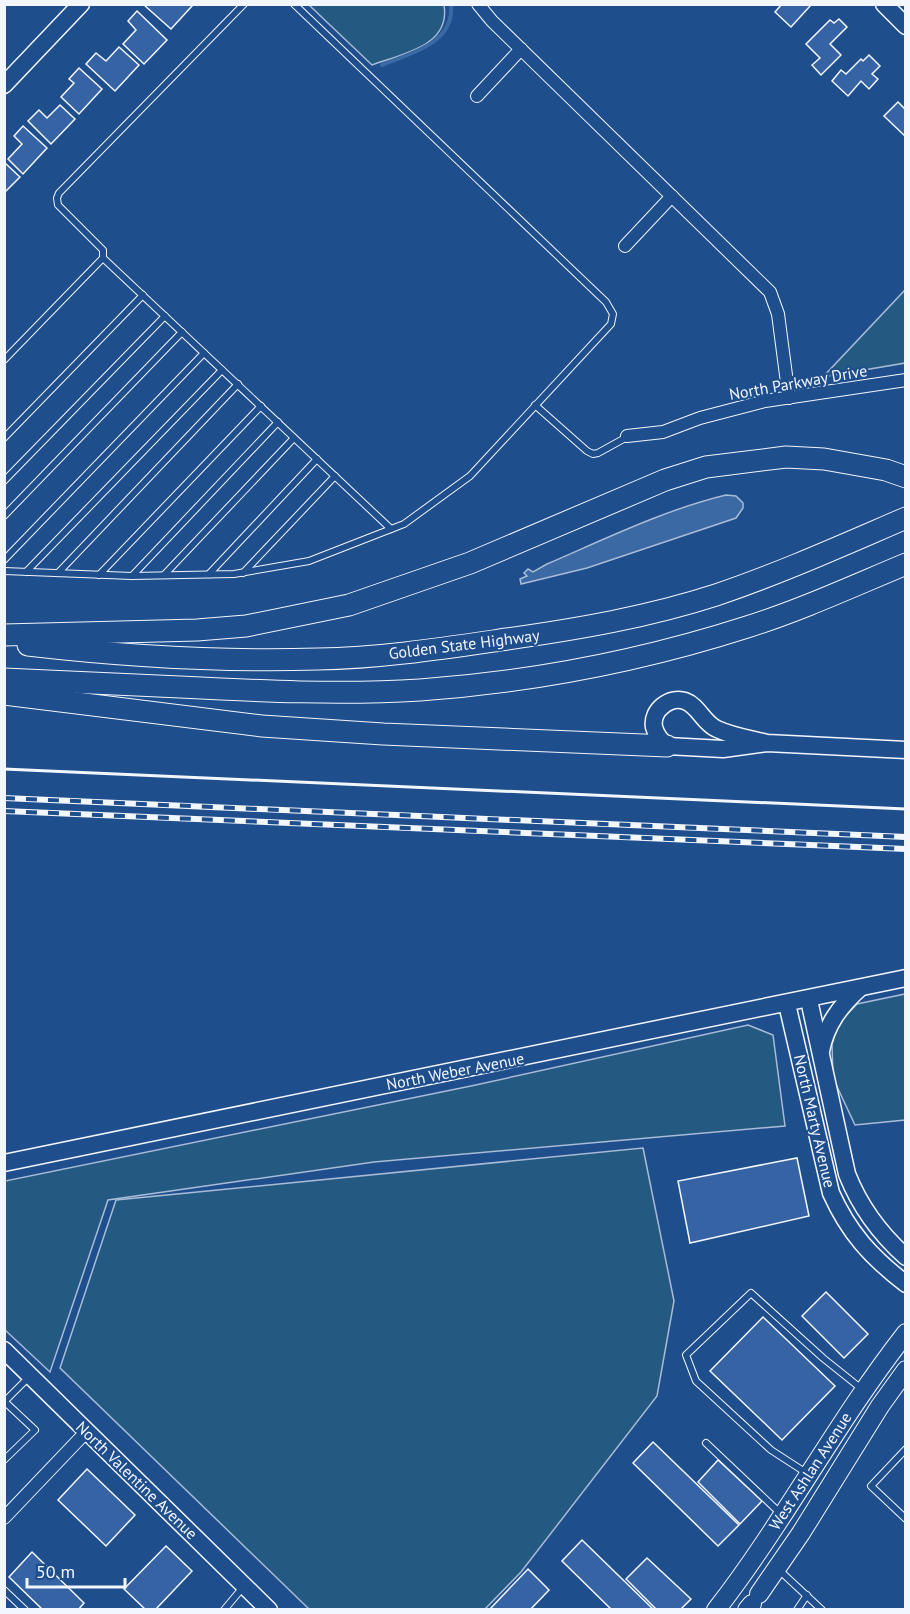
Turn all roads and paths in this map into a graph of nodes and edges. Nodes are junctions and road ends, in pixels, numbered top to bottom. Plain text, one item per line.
1 (81, 4) edge
2 (244, 4) edge
3 (294, 4) edge
4 (478, 4) edge
5 (884, 4) edge
6 (906, 26) edge
7 (521, 49) junction
8 (4, 85) edge
9 (477, 96) dead end
10 (672, 196) junction
11 (625, 246) dead end
12 (103, 258) junction
13 (143, 295) junction
14 (165, 316) junction
15 (182, 332) junction
16 (204, 353) junction
17 (4, 360) edge
18 (222, 370) junction
19 (906, 380) edge
20 (238, 384) junction
21 (789, 398) junction
22 (535, 405) junction
23 (261, 406) junction
24 (278, 422) junction
25 (627, 436) joint
26 (4, 438) edge
27 (294, 438) junction
28 (317, 459) junction
29 (896, 473) edge
30 (334, 476) junction
31 (4, 481) edge
32 (4, 516) edge
33 (906, 518) edge
34 (391, 529) junction
35 (4, 560) edge
36 (906, 564) edge
37 (4, 571) edge
38 (26, 572) junction
39 (58, 573) junction
40 (243, 573) junction
41 (209, 574) junction
42 (99, 575) junction
43 (164, 575) junction
44 (132, 576) junction
45 (4, 634) edge
46 (4, 643) edge
47 (4, 679) edge
48 (4, 694) edge
49 (767, 743) junction
50 (667, 746) junction
51 (906, 750) edge
52 (906, 978) edge
53 (861, 988) junction
54 (808, 999) junction
55 (787, 1004) junction
56 (820, 1058) junction
57 (4, 1163) edge
58 (906, 1257) edge
59 (906, 1284) edge
60 (906, 1333) edge
61 (4, 1350) edge
62 (906, 1370) edge
63 (30, 1376) junction
64 (863, 1390) junction
65 (5, 1401) edge
66 (87, 1431) junction
67 (706, 1443) dead end
68 (906, 1449) edge
69 (4, 1460) edge
70 (808, 1474) junction
71 (782, 1516) junction
72 (4, 1518) edge
73 (906, 1519) edge
74 (777, 1569) junction
75 (244, 1585) junction
76 (4, 1590) edge
77 (807, 1596) junction
78 (754, 1604) edge
79 (25, 1610) edge
80 (224, 1610) edge
81 (269, 1610) edge
82 (716, 1610) edge
83 (797, 1610) edge
84 (822, 1610) edge

1 - 8 main road
2 - 12 lane
3 - 22 lane
4 - 7 street
5 - 6 main road
7 - 9 street
7 - 10 street
10 - 11 street
10 - 21 street
12 - 13 lane
12 - 17 lane
13 - 14 lane
13 - 26 lane
14 - 15 lane
14 - 31 lane
15 - 16 lane
15 - 32 lane
16 - 18 lane
16 - 35 lane
18 - 20 lane
18 - 38 lane
19 - 21 street, North Parkway Drive
20 - 23 lane
20 - 39 lane
21 - 25 street, North Parkway Drive
22 - 25 lane
22 - 34 lane
23 - 24 lane
23 - 42 lane
24 - 27 lane
24 - 44 lane
27 - 28 lane
27 - 43 lane
28 - 30 lane
28 - 41 lane
29 - 45 highway
30 - 34 lane
30 - 40 lane
33 - 46 highway, Golden State Highway
34 - 40 lane
36 - 47 highway
37 - 38 lane
38 - 39 lane
39 - 42 lane
40 - 41 lane
41 - 43 lane
42 - 44 lane
43 - 44 lane
48 - 50 highway
49 - 50 main road
49 - 50 main road
49 - 51 main road
52 - 53 main road, North Weber Avenue
53 - 54 main road, North Weber Avenue
53 - 56 main road
54 - 55 main road, North Weber Avenue
54 - 56 main road, North Marty Avenue
55 - 57 main road, North Weber Avenue
55 - 59 main road, North Marty Avenue
56 - 58 main road, North Marty Avenue
60 - 64 main road, West Ashlan Avenue
61 - 63 main road, North Valentine Avenue
62 - 74 main road, West Ashlan Avenue
63 - 65 lane
63 - 66 main road, North Valentine Avenue
64 - 70 main road, West Ashlan Avenue
64 - 70 lane
65 - 69 lane
66 - 72 street
66 - 75 main road, North Valentine Avenue
67 - 71 lane
68 - 73 lane
70 - 71 main road, West Ashlan Avenue
71 - 78 main road
71 - 82 main road, West Ashlan Avenue
74 - 77 lane
74 - 78 main road, West Ashlan Avenue
75 - 80 lane
75 - 81 main road, North Valentine Avenue
76 - 79 lane
77 - 83 lane
77 - 84 lane

